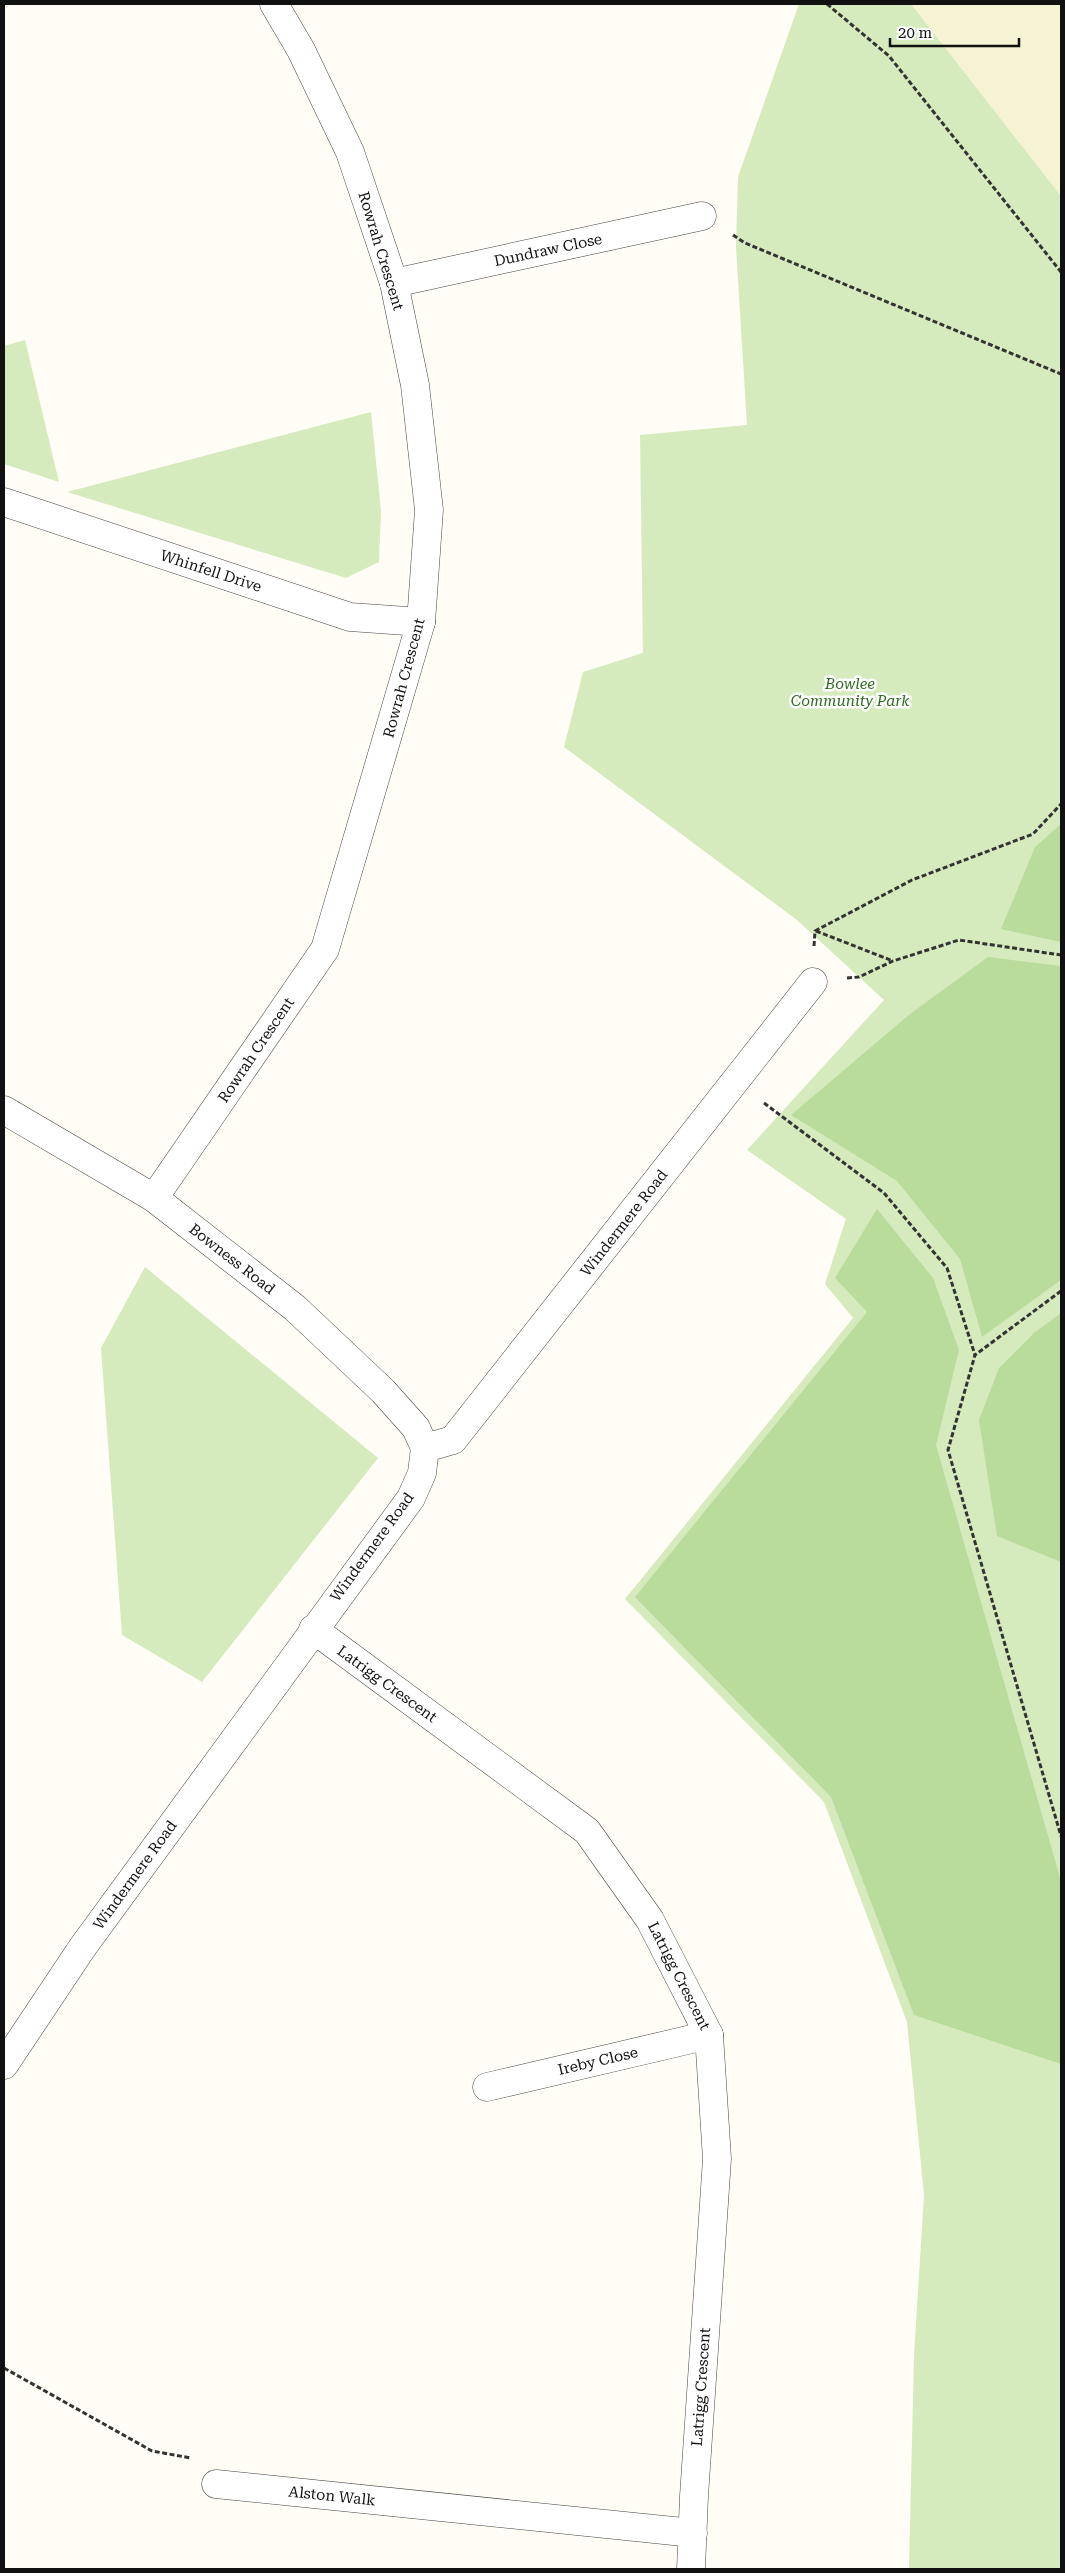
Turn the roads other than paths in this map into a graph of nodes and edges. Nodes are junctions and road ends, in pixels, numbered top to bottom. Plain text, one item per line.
1 (274, 4) edge
2 (702, 216) road end
3 (394, 283) junction
4 (4, 502) edge
5 (422, 622) junction
6 (813, 982) road end
7 (4, 1110) edge
8 (154, 1198) junction
9 (425, 1448) junction
10 (313, 1629) junction
11 (710, 2034) junction
12 (4, 2065) edge
13 (487, 2087) dead end
14 (216, 2484) road end
15 (693, 2533) junction
16 (691, 2569) edge

1 - 3 street, Rowrah Crescent
2 - 3 street, Dundraw Close
3 - 5 street, Rowrah Crescent
4 - 5 street, Whinfell Drive
5 - 8 street, Rowrah Crescent
6 - 9 street, Windermere Road
7 - 8 street, Bowness Road
8 - 9 street, Bowness Road
9 - 10 street, Windermere Road
10 - 11 street, Latrigg Crescent
10 - 12 street, Windermere Road
11 - 13 street, Ireby Close
11 - 15 street, Latrigg Crescent
14 - 15 street, Alston Walk
15 - 16 street, Latrigg Crescent

